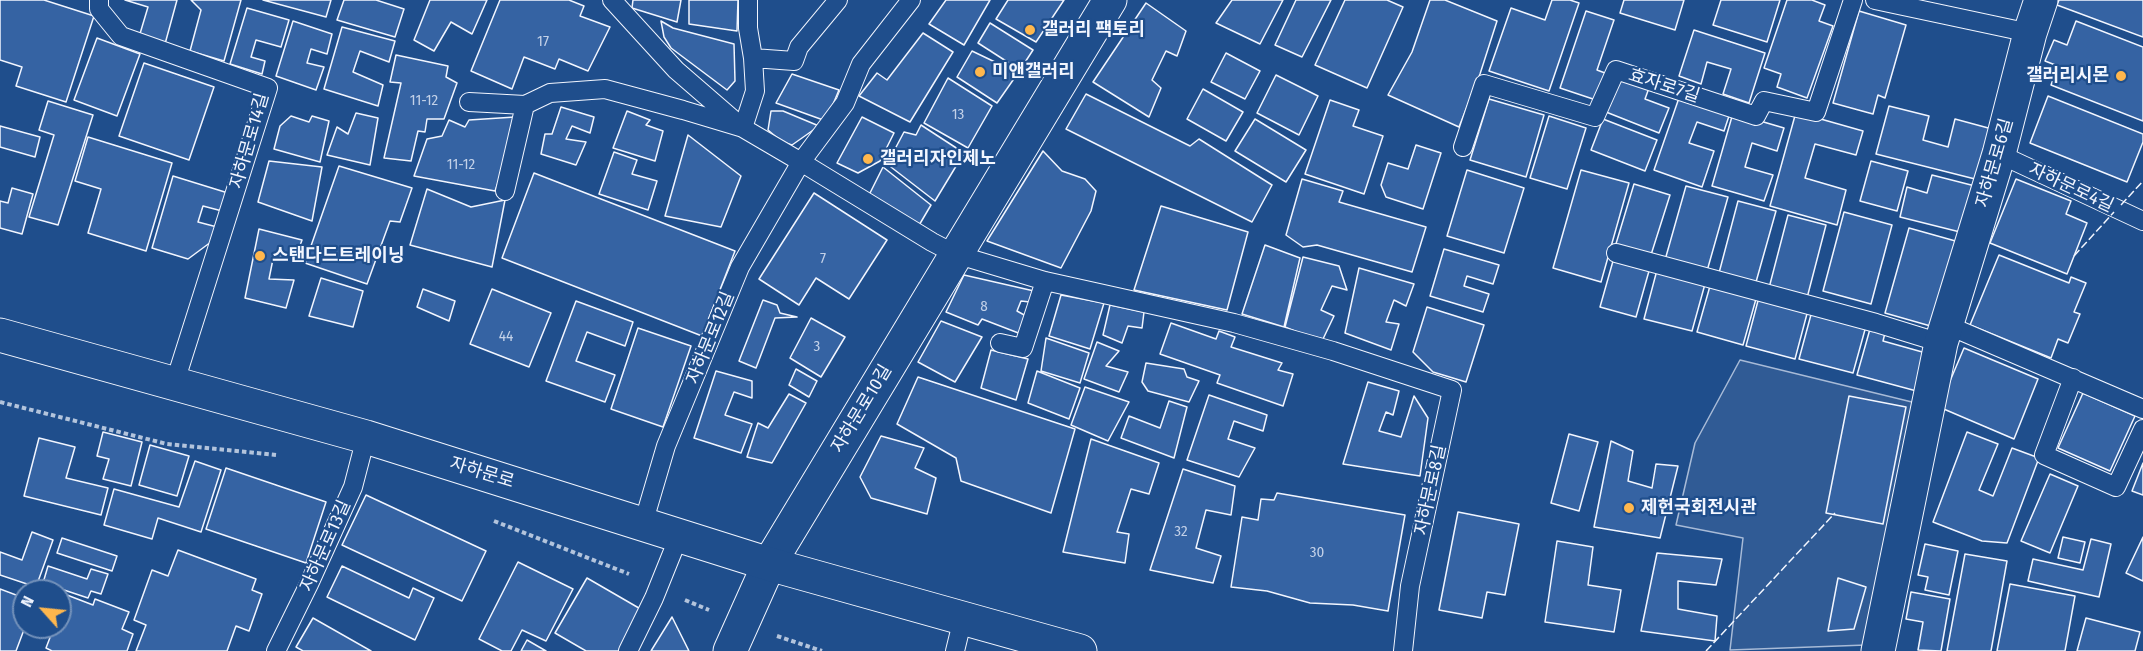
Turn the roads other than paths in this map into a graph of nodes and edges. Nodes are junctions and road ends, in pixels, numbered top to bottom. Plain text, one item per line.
1 (99, 0) edge
2 (612, 0) edge
3 (748, 0) edge
4 (838, 0) edge
5 (911, 0) edge
6 (1110, 0) edge
7 (1853, 0) edge
8 (1875, 0) edge
9 (2041, 0) edge
10 (2030, 33) junction
11 (753, 58) junction
12 (469, 102) dead end
13 (525, 105) junction
14 (743, 128) junction
15 (1463, 147) dead end
16 (1999, 154) junction
17 (801, 162) junction
18 (505, 191) dead end
19 (2143, 221) edge
20 (1616, 253) dead end
21 (955, 254) junction
22 (1045, 281) junction
23 (1944, 334) junction
24 (0, 335) edge
25 (1000, 343) dead end
26 (2073, 378) junction
27 (174, 385) junction
28 (2143, 408) edge
29 (2143, 429) edge
30 (366, 437) junction
31 (643, 524) junction
32 (679, 536) junction
33 (769, 564) junction
34 (963, 618) junction
35 (736, 637) edge
36 (276, 651) edge
37 (628, 651) edge
38 (955, 651) edge
39 (1080, 651) edge
40 (1403, 651) edge
41 (1878, 651) edge

1 - 27 lane, 자하문로14길
2 - 14 lane
3 - 11 lane
4 - 11 lane
5 - 17 lane, 자하문로12길
6 - 21 street, 자하문로10길
7 - 15 lane, 효자로7길
8 - 10 lane
9 - 10 street, 자하문로6길
10 - 16 street, 자하문로6길
11 - 14 lane
12 - 13 lane
13 - 14 lane
13 - 18 lane
14 - 17 lane
16 - 19 lane, 자하문로4길
16 - 23 street, 자하문로6길
17 - 21 lane
17 - 31 lane, 자하문로12길
20 - 23 lane
21 - 22 lane
21 - 33 street, 자하문로10길
22 - 25 lane
22 - 40 lane, 자하문로8길
23 - 26 lane
23 - 41 street, 자하문로6길
24 - 27 street, 자하문로
26 - 28 lane
26 - 29 lane
27 - 30 street, 자하문로
30 - 31 street, 자하문로
30 - 36 lane, 자하문로13길
31 - 32 street, 자하문로
32 - 33 street, 자하문로
32 - 37 lane
33 - 34 street, 자하문로
33 - 35 street, 자하문로10길
34 - 38 lane
34 - 39 street, 자하문로

